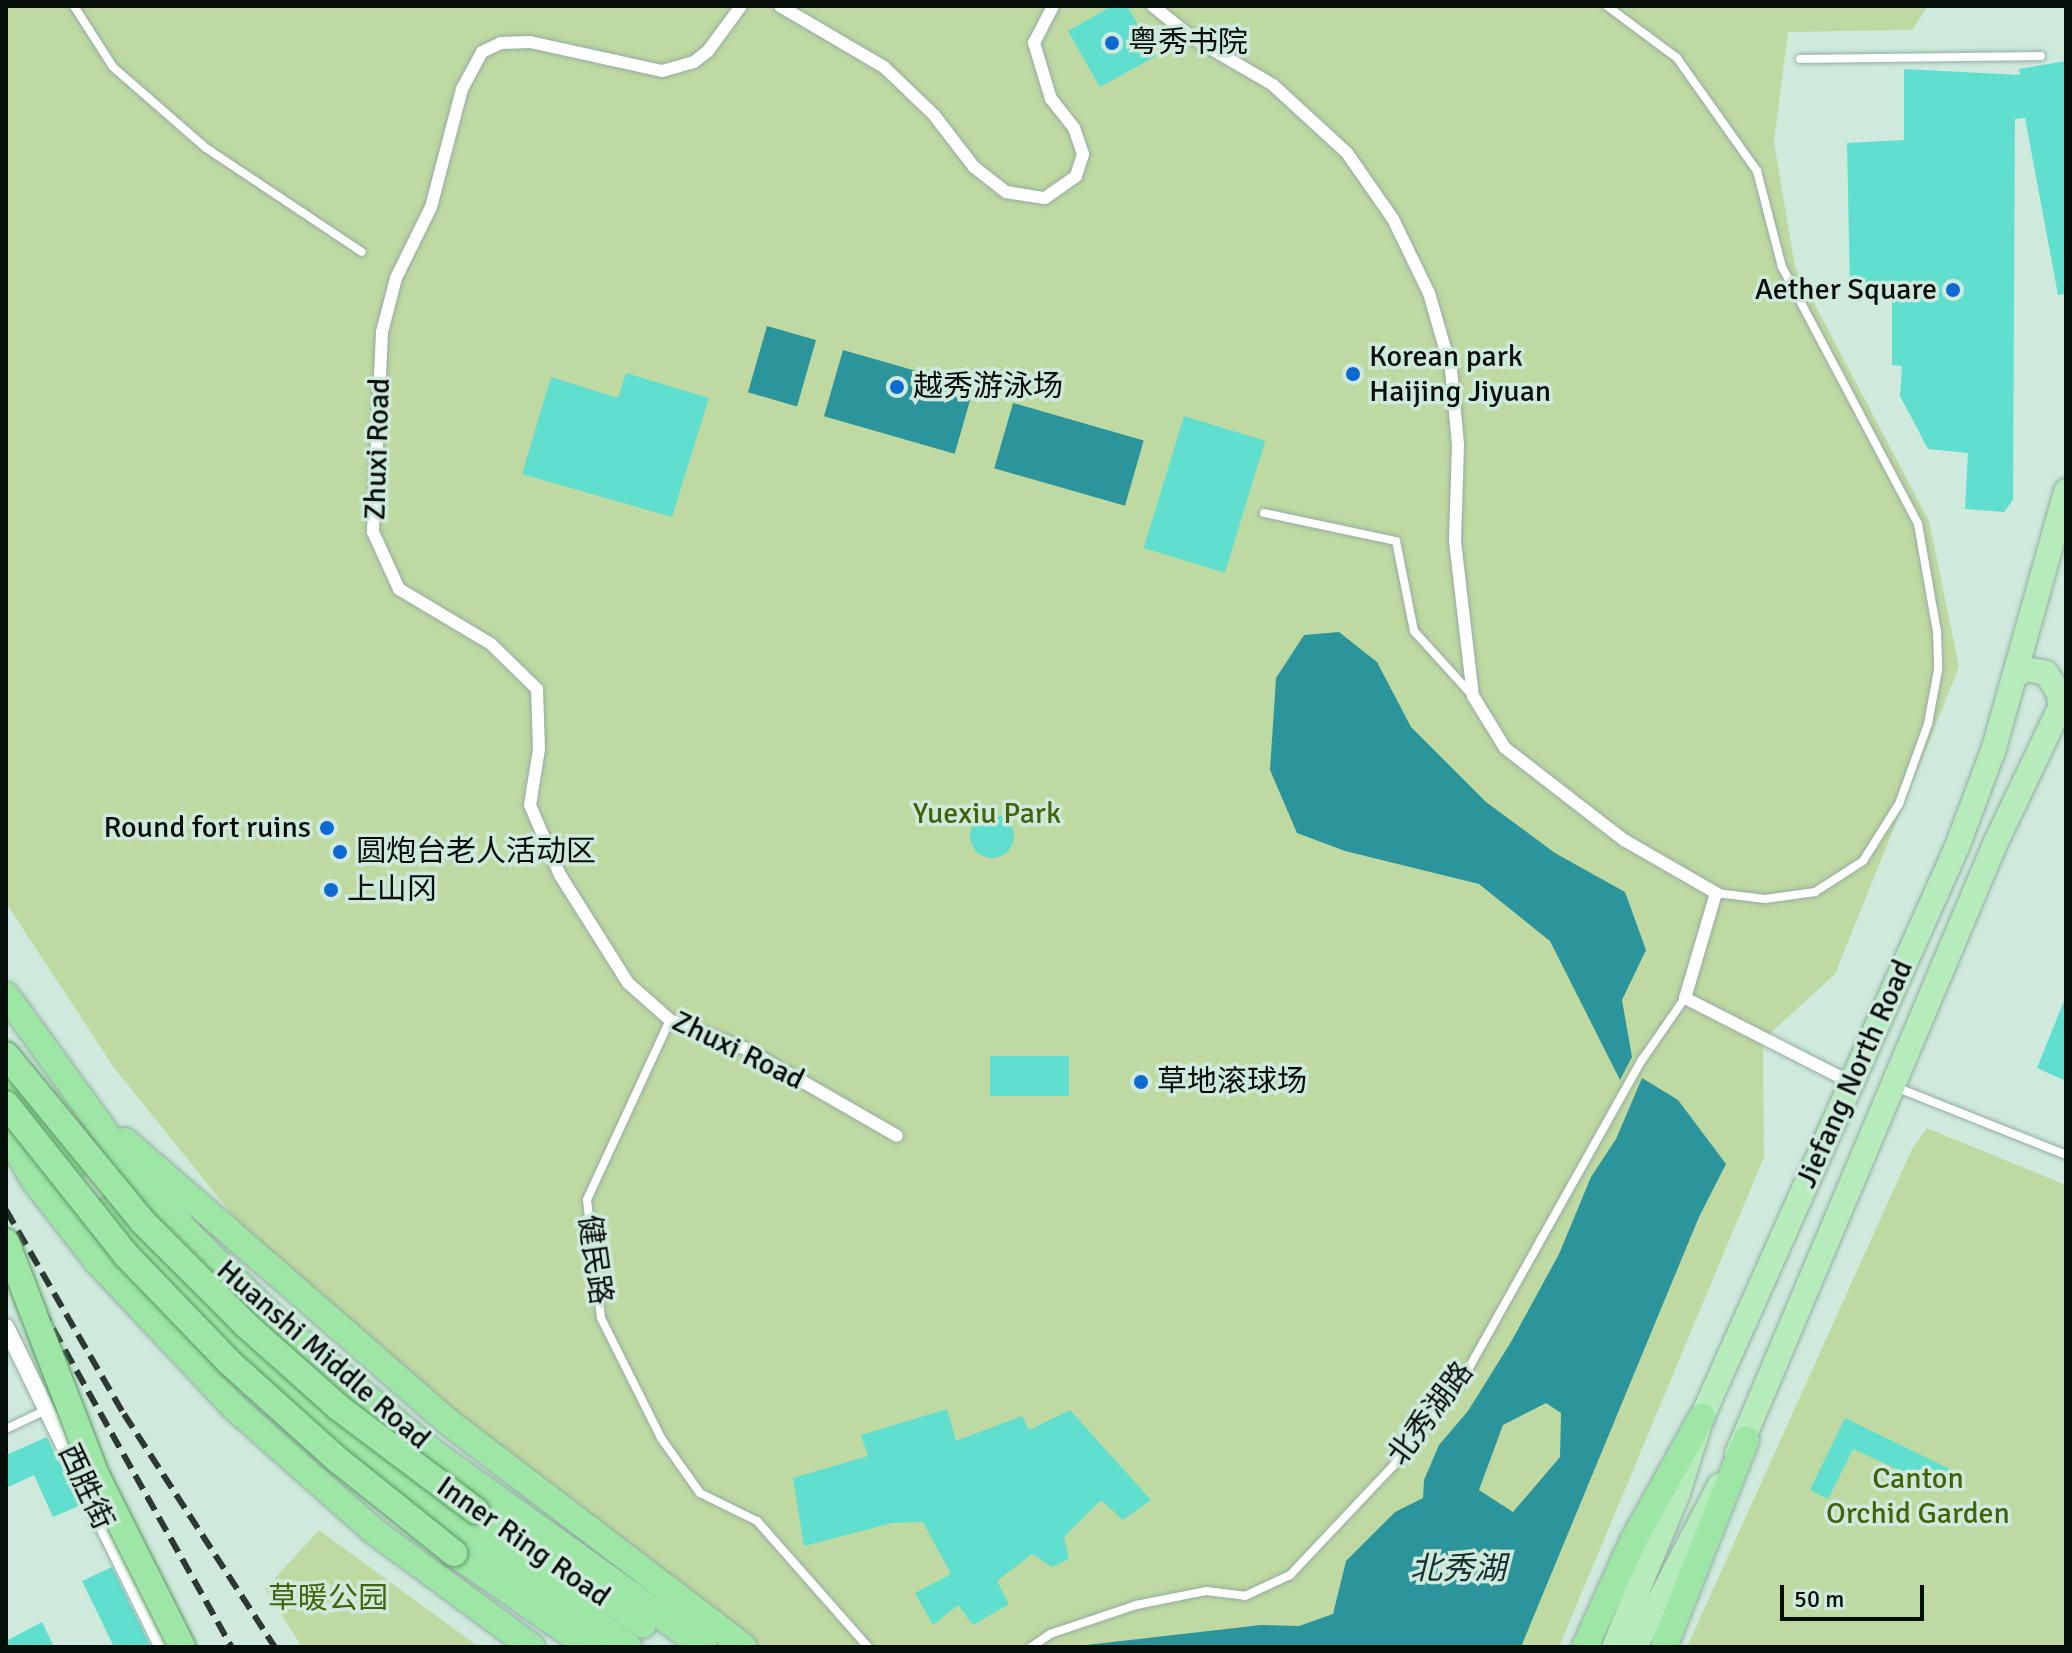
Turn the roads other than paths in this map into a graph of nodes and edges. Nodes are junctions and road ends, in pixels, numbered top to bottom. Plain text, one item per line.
1 (74, 6) edge
2 (741, 6) edge
3 (780, 6) edge
4 (1053, 6) edge
5 (1153, 6) edge
6 (1607, 6) edge
7 (2041, 56) dead end
8 (1800, 59) dead end
9 (362, 252) dead end
10 (2066, 491) edge
11 (1264, 513) dead end
12 (2015, 676) junction
13 (1473, 696) junction
14 (2063, 701) edge
15 (1716, 893) junction
16 (6, 995) edge
17 (1685, 998) junction
18 (670, 1020) junction
19 (6, 1055) edge
20 (6, 1072) edge
21 (1852, 1083) junction
22 (1893, 1086) junction
23 (73, 1092) junction
24 (6, 1104) edge
25 (897, 1136) dead end
26 (9, 1140) edge
27 (2066, 1155) edge
28 (6, 1242) edge
29 (6, 1327) edge
30 (47, 1410) junction
31 (1702, 1417) junction
32 (6, 1429) edge
33 (1746, 1440) junction
34 (454, 1553) junction
35 (163, 1647) edge
36 (182, 1647) edge
37 (532, 1647) edge
38 (574, 1647) edge
39 (589, 1647) edge
40 (629, 1647) edge
41 (676, 1647) edge
42 (704, 1647) edge
43 (721, 1647) edge
44 (744, 1647) edge
45 (868, 1647) edge
46 (1031, 1647) edge
47 (1585, 1647) edge
48 (1614, 1647) edge
49 (1635, 1647) edge
50 (1664, 1647) edge

1 - 9 lane
2 - 18 street, Zhuxi Road
3 - 4 street
5 - 13 street
6 - 15 lane
7 - 8 lane
10 - 12 main road, Jiefang North Road
11 - 13 lane
12 - 14 main road
12 - 21 main road, Jiefang North Road
13 - 15 street
14 - 22 main road, Jiefang North Road
15 - 17 street
16 - 23 highway, Huanshi Middle Road
17 - 21 street
17 - 46 lane, 北秀湖路
18 - 25 street, Zhuxi Road
18 - 45 lane, 健民路
19 - 41 highway, Inner Ring Road, bridge
20 - 40 highway
21 - 31 main road, Jiefang North Road
22 - 27 lane
22 - 33 main road, Jiefang North Road
23 - 42 highway, Huanshi Middle Road
23 - 43 highway
23 - 44 highway
24 - 34 highway, Inner Ring Road, bridge
26 - 37 highway
28 - 36 highway, bridge
29 - 30 street, 西胜街
30 - 32 lane
30 - 35 street, 西胜街
31 - 47 highway
31 - 48 main road, Jiefang North Road
33 - 49 main road, Jiefang North Road
33 - 50 highway
34 - 38 highway, Inner Ring Road
34 - 39 highway, Inner Ring Road

